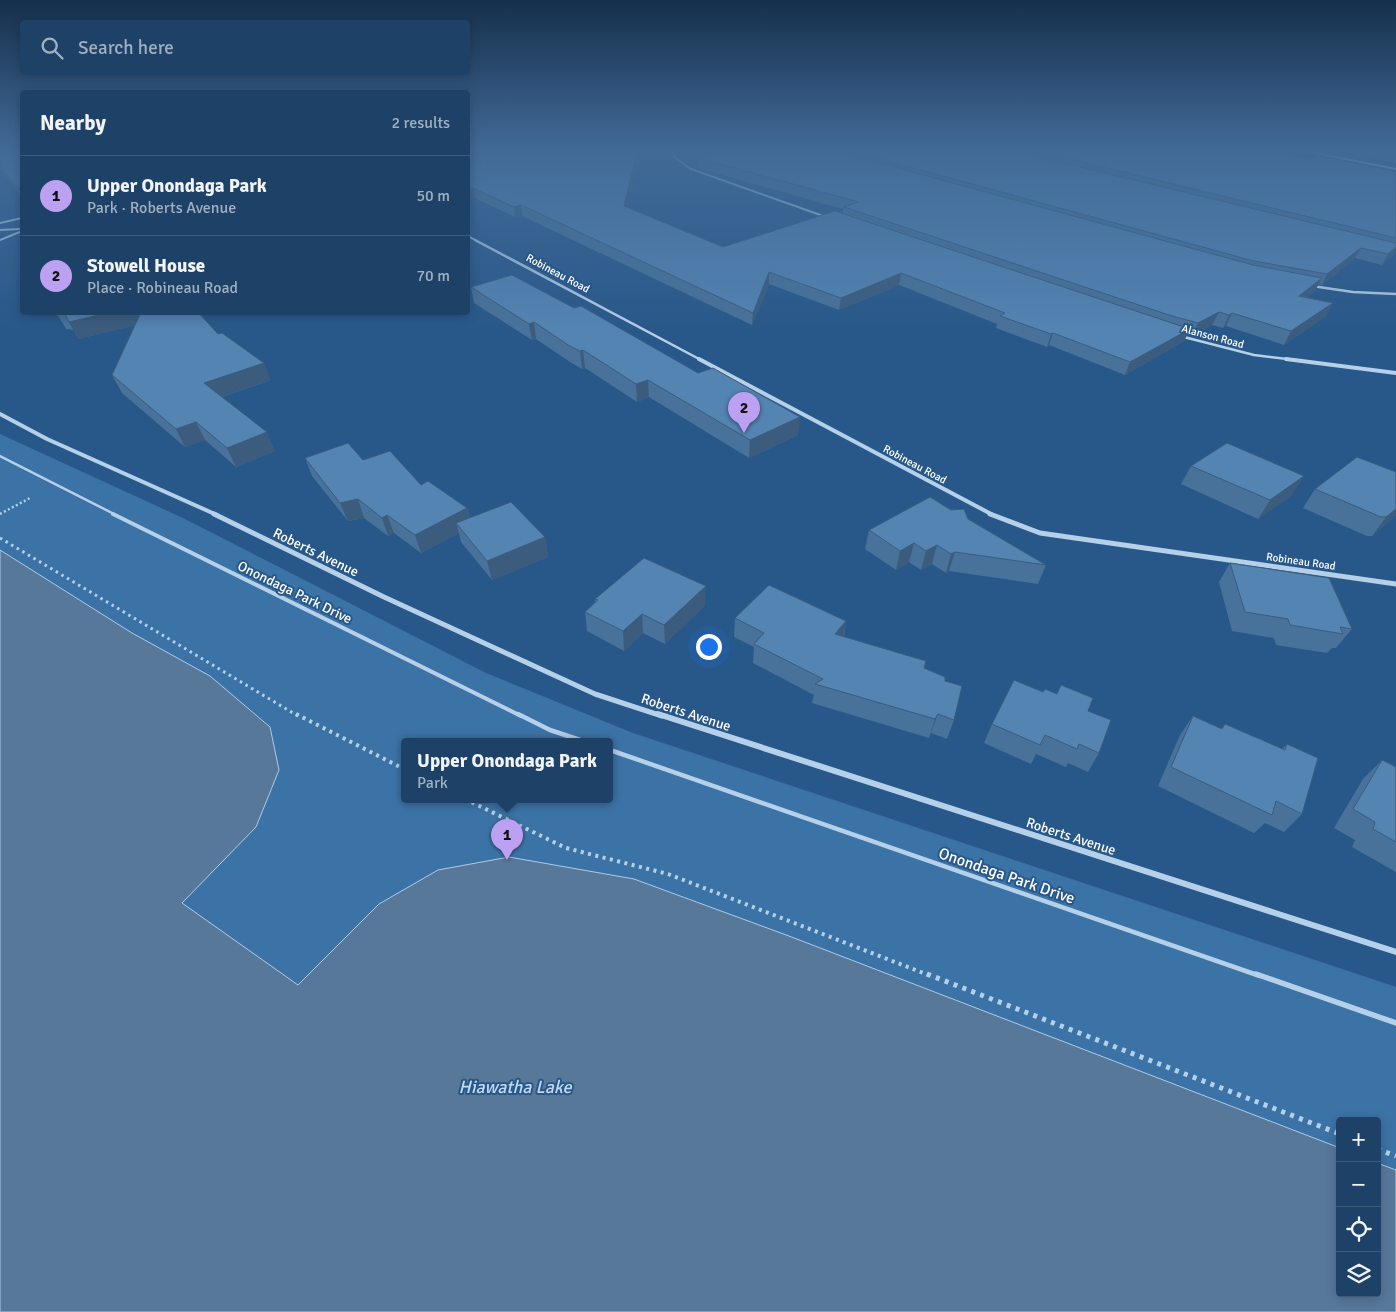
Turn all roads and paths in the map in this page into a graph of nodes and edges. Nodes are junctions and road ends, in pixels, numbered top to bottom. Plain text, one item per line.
1 (805, 209) edge
2 (827, 217) edge
3 (20, 218) edge
4 (0, 223) edge
5 (0, 230) edge
6 (20, 230) edge
7 (20, 231) edge
8 (470, 237) edge
9 (0, 240) edge
10 (1310, 286) edge
11 (1396, 294) edge
12 (1179, 336) edge
13 (1396, 373) edge
14 (0, 414) edge
15 (0, 456) edge
16 (55, 486) junction
17 (0, 514) edge
18 (0, 538) edge
19 (1396, 584) edge
20 (574, 738) edge
21 (613, 751) edge
22 (401, 767) edge
23 (473, 803) edge
24 (1396, 952) edge
25 (1396, 1023) edge
26 (1336, 1132) edge
27 (1381, 1150) edge
28 (1396, 1156) edge

1 - 2 street
3 - 4 street
5 - 6 street
7 - 9 street
8 - 19 street, Robineau Road
10 - 11 street
12 - 13 street, Alanson Road
14 - 24 street, Roberts Avenue
15 - 16 lane, Onondaga Park Drive
16 - 17 path
16 - 20 lane, Onondaga Park Drive
18 - 22 path
21 - 25 lane, Onondaga Park Drive
23 - 26 path
27 - 28 path

